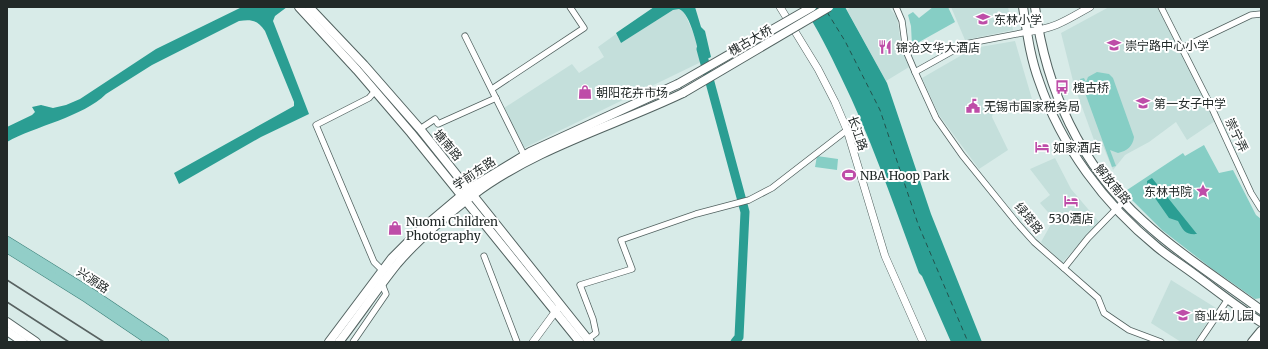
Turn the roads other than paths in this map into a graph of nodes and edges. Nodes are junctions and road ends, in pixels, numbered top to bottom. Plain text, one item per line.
1 (299, 7) edge
2 (309, 7) edge
3 (570, 7) edge
4 (780, 7) edge
5 (812, 7) edge
6 (829, 7) edge
7 (896, 7) edge
8 (1023, 7) edge
9 (1035, 7) edge
10 (1090, 7) edge
11 (1161, 7) edge
12 (1261, 14) edge
13 (1038, 30) junction
14 (1027, 32) junction
15 (465, 36) dead end
16 (1182, 48) junction
17 (360, 68) junction
18 (915, 72) junction
19 (678, 84) joint
20 (492, 89) junction
21 (375, 91) junction
22 (683, 93) joint
23 (496, 98) junction
24 (420, 130) junction
25 (847, 130) junction
26 (524, 155) junction
27 (472, 192) junction
28 (462, 195) junction
29 (1123, 202) junction
30 (1116, 208) junction
31 (1261, 209) edge
32 (7, 241) edge
33 (7, 248) edge
34 (484, 256) dead end
35 (1064, 268) junction
36 (382, 270) junction
37 (382, 284) junction
38 (1228, 299) junction
39 (561, 304) junction
40 (1261, 310) edge
41 (555, 312) junction
42 (7, 322) edge
43 (1261, 322) edge
44 (7, 331) edge
45 (1261, 331) edge
46 (589, 340) edge
47 (23, 342) edge
48 (36, 342) edge
49 (152, 342) edge
50 (164, 342) edge
51 (330, 342) edge
52 (339, 342) edge
53 (353, 342) edge
54 (517, 342) edge
55 (533, 342) edge
56 (580, 342) edge
57 (923, 342) edge
58 (1161, 342) edge
59 (1199, 342) edge
60 (1252, 342) edge

1 - 17 main road, 塘南路
2 - 17 main road, 塘南路
3 - 20 street
4 - 25 street, 长江路
5 - 19 main road, 槐古大桥, bridge
6 - 22 main road, 槐古大桥, bridge
7 - 18 street, 绿塔路
8 - 14 main road, 解放南路
9 - 13 main road, 解放南路
10 - 13 street
11 - 16 street, 崇宁弄
12 - 16 street
13 - 14 street
13 - 29 main road, 解放南路
14 - 18 street
14 - 30 main road, 解放南路
15 - 20 street
16 - 31 street, 崇宁弄
17 - 21 main road, 塘南路
17 - 24 main road, 塘南路
18 - 35 street, 绿塔路
19 - 26 main road, 学前东路
20 - 23 street
21 - 28 main road, 塘南路
21 - 36 street
22 - 27 main road, 学前东路
23 - 24 street
23 - 26 street
24 - 27 main road, 塘南路
25 - 46 street
25 - 57 street, 长江路
26 - 27 main road, 学前东路
27 - 28 main road, 学前东路
27 - 37 main road, 学前东路
27 - 39 main road, 塘南路
28 - 36 main road, 学前东路
28 - 41 main road, 塘南路
29 - 30 street
29 - 40 main road, 解放南路
30 - 35 street
30 - 38 main road, 解放南路
32 - 50 main road, 兴源路
33 - 49 main road, 兴源路
34 - 54 street
35 - 58 street, 绿塔路
36 - 51 main road, 学前东路
37 - 52 main road, 学前东路
37 - 53 street
38 - 43 main road, 解放南路
38 - 59 street
39 - 41 street
39 - 46 main road, 塘南路
41 - 55 street
41 - 56 main road, 塘南路
42 - 48 main road
44 - 47 main road
45 - 60 main road

